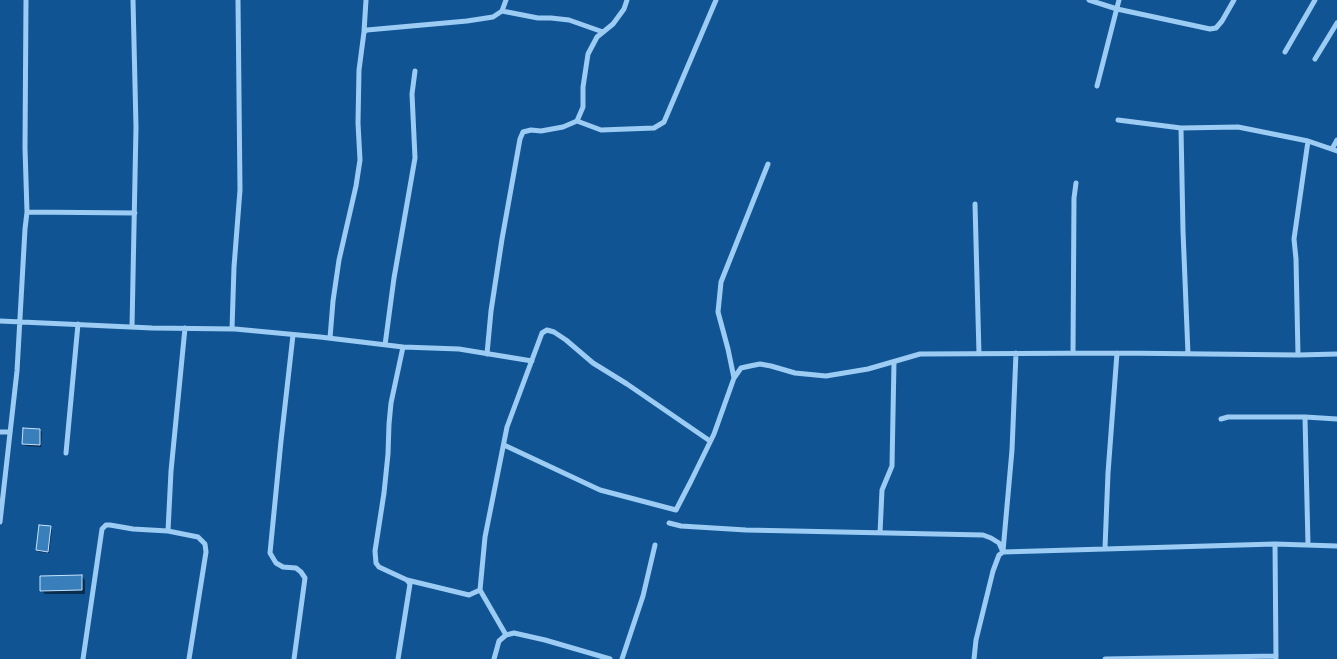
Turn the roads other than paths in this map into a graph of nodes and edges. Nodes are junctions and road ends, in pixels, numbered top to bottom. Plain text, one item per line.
1 (26, 0) edge
2 (133, 0) edge
3 (238, 0) edge
4 (366, 0) edge
5 (506, 0) edge
6 (627, 0) edge
7 (716, 0) edge
8 (1089, 0) edge
9 (1119, 0) edge
10 (1234, 0) edge
11 (1315, 0) edge
12 (1117, 9) junction
13 (502, 11) junction
14 (1337, 23) edge
15 (1335, 29) edge
16 (364, 32) junction
17 (603, 32) junction
18 (1285, 52) dead end
19 (1315, 59) dead end
20 (415, 71) dead end
21 (1097, 86) dead end
22 (1118, 120) dead end
23 (577, 121) junction
24 (1181, 128) junction
25 (1337, 140) edge
26 (1308, 141) junction
27 (1335, 150) edge
28 (768, 164) dead end
29 (1076, 183) dead end
30 (975, 204) dead end
31 (27, 212) junction
32 (135, 213) junction
33 (0, 321) edge
34 (20, 322) junction
35 (78, 324) junction
36 (132, 327) junction
37 (185, 328) junction
38 (232, 329) junction
39 (293, 335) junction
40 (330, 338) junction
41 (385, 345) junction
42 (403, 347) junction
43 (1016, 353) junction
44 (1073, 353) junction
45 (1117, 353) junction
46 (487, 354) junction
47 (979, 354) junction
48 (1188, 354) junction
49 (1337, 354) edge
50 (1298, 355) junction
51 (532, 361) junction
52 (894, 362) junction
53 (734, 378) junction
54 (1305, 417) junction
55 (1337, 419) edge
56 (1220, 420) dead end
57 (0, 432) edge
58 (9, 432) junction
59 (710, 441) junction
60 (504, 445) junction
61 (66, 453) dead end
62 (0, 522) edge
63 (670, 523) dead end
64 (168, 532) junction
65 (880, 533) junction
66 (1274, 544) junction
67 (655, 545) dead end
68 (1308, 545) junction
69 (1337, 546) edge
70 (1105, 548) junction
71 (1003, 552) junction
72 (407, 580) junction
73 (480, 590) junction
74 (506, 635) junction
75 (1276, 658) edge
76 (84, 659) edge
77 (189, 659) edge
78 (294, 659) edge
79 (398, 659) edge
80 (494, 659) edge
81 (610, 659) edge
82 (622, 659) edge
83 (974, 659) edge
84 (1105, 659) edge

1 - 31 street
2 - 32 street
3 - 38 street
4 - 16 street
5 - 13 street
6 - 17 street
7 - 23 street
8 - 12 street
9 - 12 street
10 - 12 street
11 - 18 street
12 - 21 street
13 - 16 street
13 - 17 street
14 - 15 street
15 - 19 street
16 - 40 street
17 - 23 street
20 - 41 street
22 - 24 street
23 - 46 street
24 - 26 street
24 - 48 street
25 - 27 street
26 - 27 street
26 - 50 street
28 - 53 street
29 - 44 street
30 - 47 street
31 - 32 street
31 - 34 street
32 - 36 street
33 - 34 street
34 - 35 street
34 - 58 street
35 - 36 street
35 - 61 street
36 - 37 street
37 - 38 street
37 - 64 street
38 - 39 street
39 - 40 street
39 - 78 street
40 - 41 street
41 - 42 street
42 - 46 street
42 - 72 street
43 - 44 street
43 - 47 street
43 - 71 street
44 - 45 street
45 - 48 street
45 - 70 street
46 - 51 street
47 - 52 street
48 - 50 street
49 - 50 street
51 - 59 street
51 - 60 street
52 - 53 street
52 - 65 street
53 - 59 street
54 - 55 street
54 - 56 street
54 - 68 street
57 - 58 street
58 - 62 street
59 - 60 street
60 - 73 street
63 - 65 street
64 - 76 street
64 - 77 street
65 - 71 street
66 - 68 street
66 - 70 street
66 - 75 street
67 - 82 street
68 - 69 street
70 - 71 street
71 - 83 street
72 - 73 street
72 - 79 street
73 - 74 street
74 - 80 street
74 - 81 street
75 - 84 street

